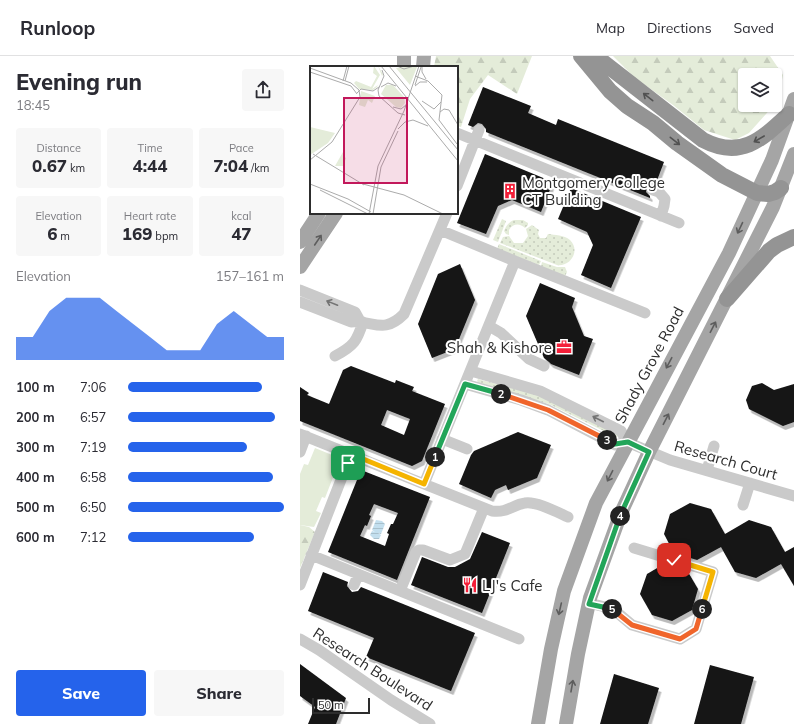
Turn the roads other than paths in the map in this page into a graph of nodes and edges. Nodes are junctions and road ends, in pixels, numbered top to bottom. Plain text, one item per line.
1 (424, 56) edge
2 (581, 56) edge
3 (597, 56) edge
4 (423, 66) edge
5 (794, 99) edge
6 (789, 114) junction
7 (458, 133) edge
8 (477, 135) junction
9 (794, 154) edge
10 (458, 183) edge
11 (781, 188) junction
12 (653, 190) dead end
13 (758, 194) junction
14 (318, 214) edge
15 (335, 214) edge
16 (447, 214) edge
17 (661, 216) junction
18 (679, 223) dead end
19 (440, 230) junction
20 (794, 237) edge
21 (300, 242) edge
22 (515, 261) junction
23 (300, 267) edge
24 (300, 290) edge
25 (727, 299) junction
26 (300, 302) edge
27 (645, 314) dead end
28 (362, 322) junction
29 (489, 326) junction
30 (335, 356) dead end
31 (544, 366) dead end
32 (471, 370) junction
33 (465, 384) junction
34 (303, 435) edge
35 (442, 439) junction
36 (628, 442) junction
37 (714, 446) dead end
38 (467, 449) dead end
39 (300, 452) edge
40 (649, 452) junction
41 (351, 454) junction
42 (707, 470) junction
43 (750, 483) junction
44 (424, 484) junction
45 (794, 495) edge
46 (743, 505) dead end
47 (484, 508) junction
48 (568, 517) dead end
49 (634, 548) dead end
50 (312, 555) junction
51 (300, 584) edge
52 (400, 591) junction
53 (589, 604) junction
54 (300, 639) edge
55 (518, 639) dead end
56 (430, 724) edge
57 (538, 724) edge
58 (566, 724) edge

1 - 4 main road
2 -> 13 highway
6 -> 3 highway
5 - 6 main road, Shady Grove Road
6 - 13 main road, Shady Grove Road
7 - 8 street
8 - 10 street
8 - 17 street
9 - 11 main road
11 - 13 highway
11 - 25 main road
12 - 17 street
13 -> 36 main road, Shady Grove Road
14 - 21 main road
23 -> 15 main road
16 - 19 street
17 - 18 street
19 - 22 street
19 - 28 street
20 - 25 highway
22 - 27 street
22 - 29 street
28 -> 24 street
40 -> 25 main road
26 - 28 street
28 - 30 street
29 - 31 street
29 - 32 street
32 - 33 street
36 -> 32 street
33 - 35 street
33 - 36 street
34 - 39 street
34 - 41 street
35 - 38 street
35 - 44 street
36 - 40 street, Research Court
36 -> 57 main road, Shady Grove Road
37 - 42 street
40 - 42 street, Research Court
40 - 53 main road
41 - 44 street
41 - 50 street
42 - 43 street, Research Court
43 - 45 street, Research Court
43 - 46 street
44 - 47 street
47 - 48 street
47 - 52 street
49 - 53 street
50 - 51 street
50 - 52 street
52 - 55 street
58 -> 53 main road
54 - 56 street, Research Boulevard

